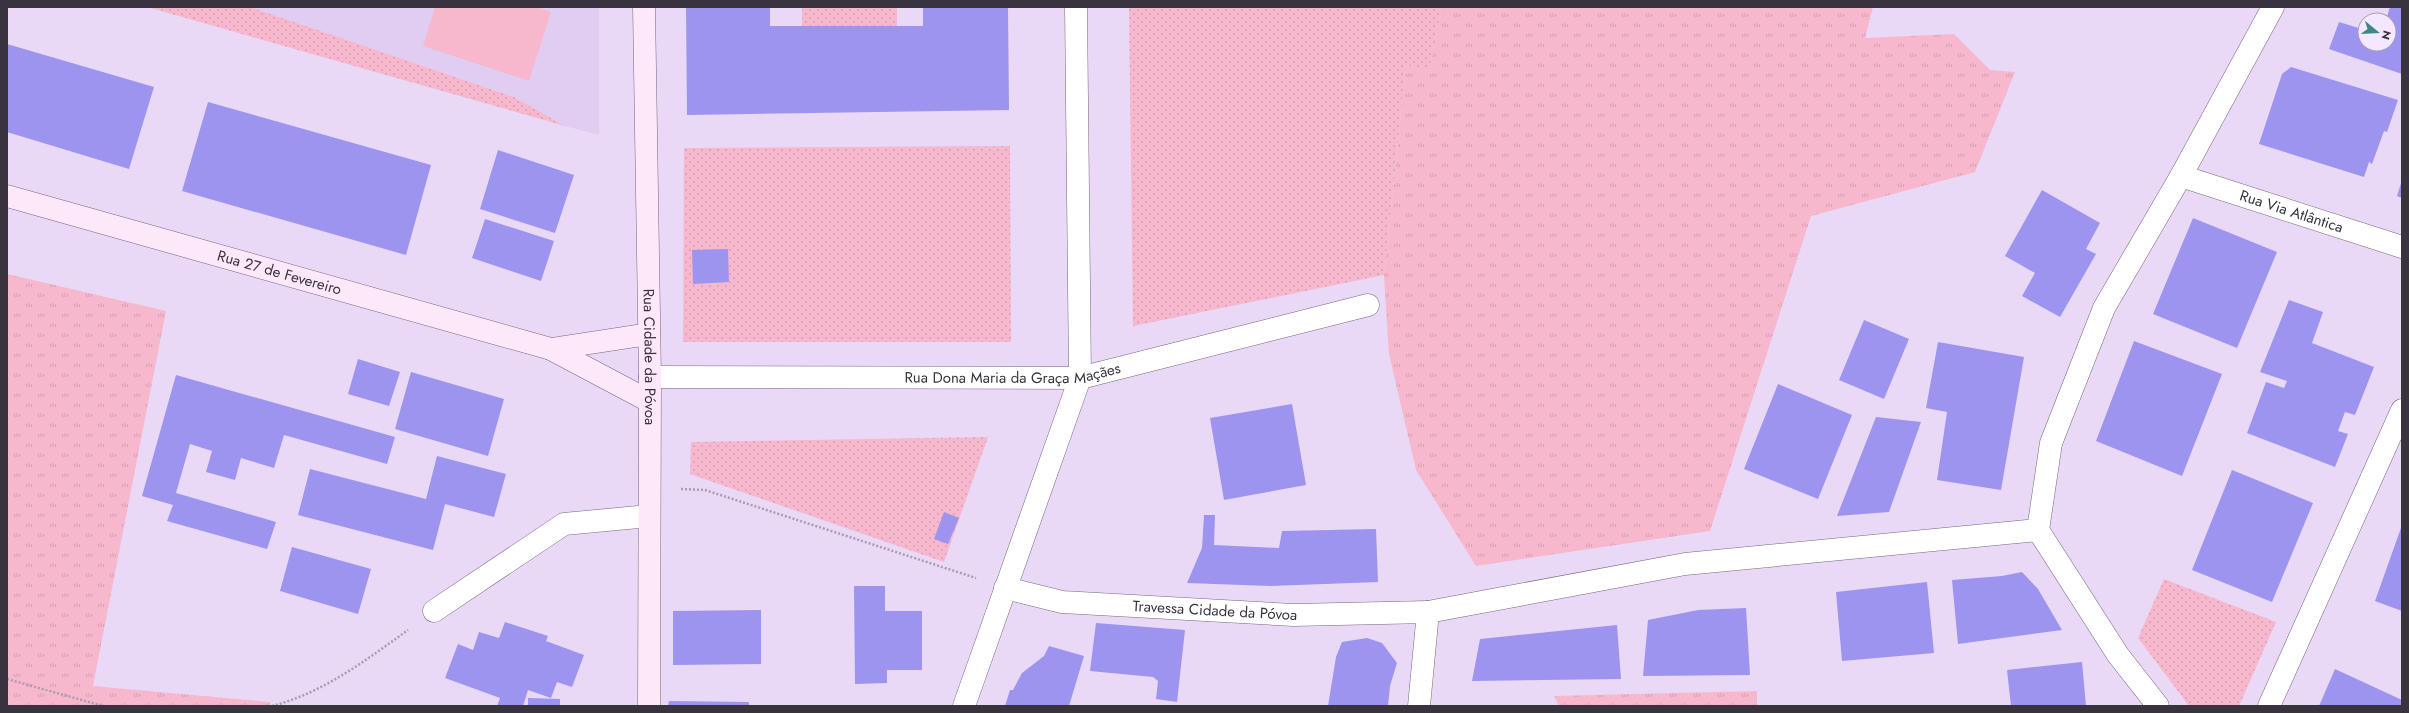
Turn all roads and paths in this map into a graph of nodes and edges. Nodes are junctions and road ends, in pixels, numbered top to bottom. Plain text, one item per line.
1 (644, 7) edge
2 (1076, 7) edge
3 (2273, 7) edge
4 (2181, 176) junction
5 (7, 196) edge
6 (2402, 247) edge
7 (1368, 305) dead end
8 (649, 334) junction
9 (551, 349) junction
10 (650, 377) junction
11 (1080, 378) junction
12 (649, 401) junction
13 (2402, 410) edge
14 (650, 488) junction
15 (649, 516) junction
16 (2038, 530) junction
17 (1005, 588) junction
18 (434, 611) joint
19 (1428, 612) junction
20 (7, 679) edge
21 (103, 706) edge
22 (272, 706) edge
23 (649, 706) edge
24 (964, 706) edge
25 (1419, 706) edge
26 (2158, 706) edge
27 (2269, 706) edge

1 - 8 street, Rua Cidade da Póvoa
2 - 11 street
3 - 4 street
4 - 6 street, Rua Via Atlântica
4 - 16 street
5 - 9 street, Rua 27 de Fevereiro
7 - 11 street, Rua Dona Maria da Graça Maçães
8 - 9 street, Rua 27 de Fevereiro
8 - 10 street, Rua Cidade da Póvoa
9 - 12 street, Rua 27 de Fevereiro
10 - 11 street, Rua Dona Maria da Graça Maçães
10 - 12 street, Rua Cidade da Póvoa
11 - 17 street
12 - 14 street, Rua Cidade da Póvoa
13 - 27 street
14 - 15 street, Rua Cidade da Póvoa
14 - 17 path
15 - 18 street
15 - 23 street, Rua Cidade da Póvoa
16 - 19 street, Travessa Cidade da Póvoa
16 - 26 street
17 - 19 street, Travessa Cidade da Póvoa
17 - 24 street
18 - 22 path
19 - 25 street
20 - 21 path

